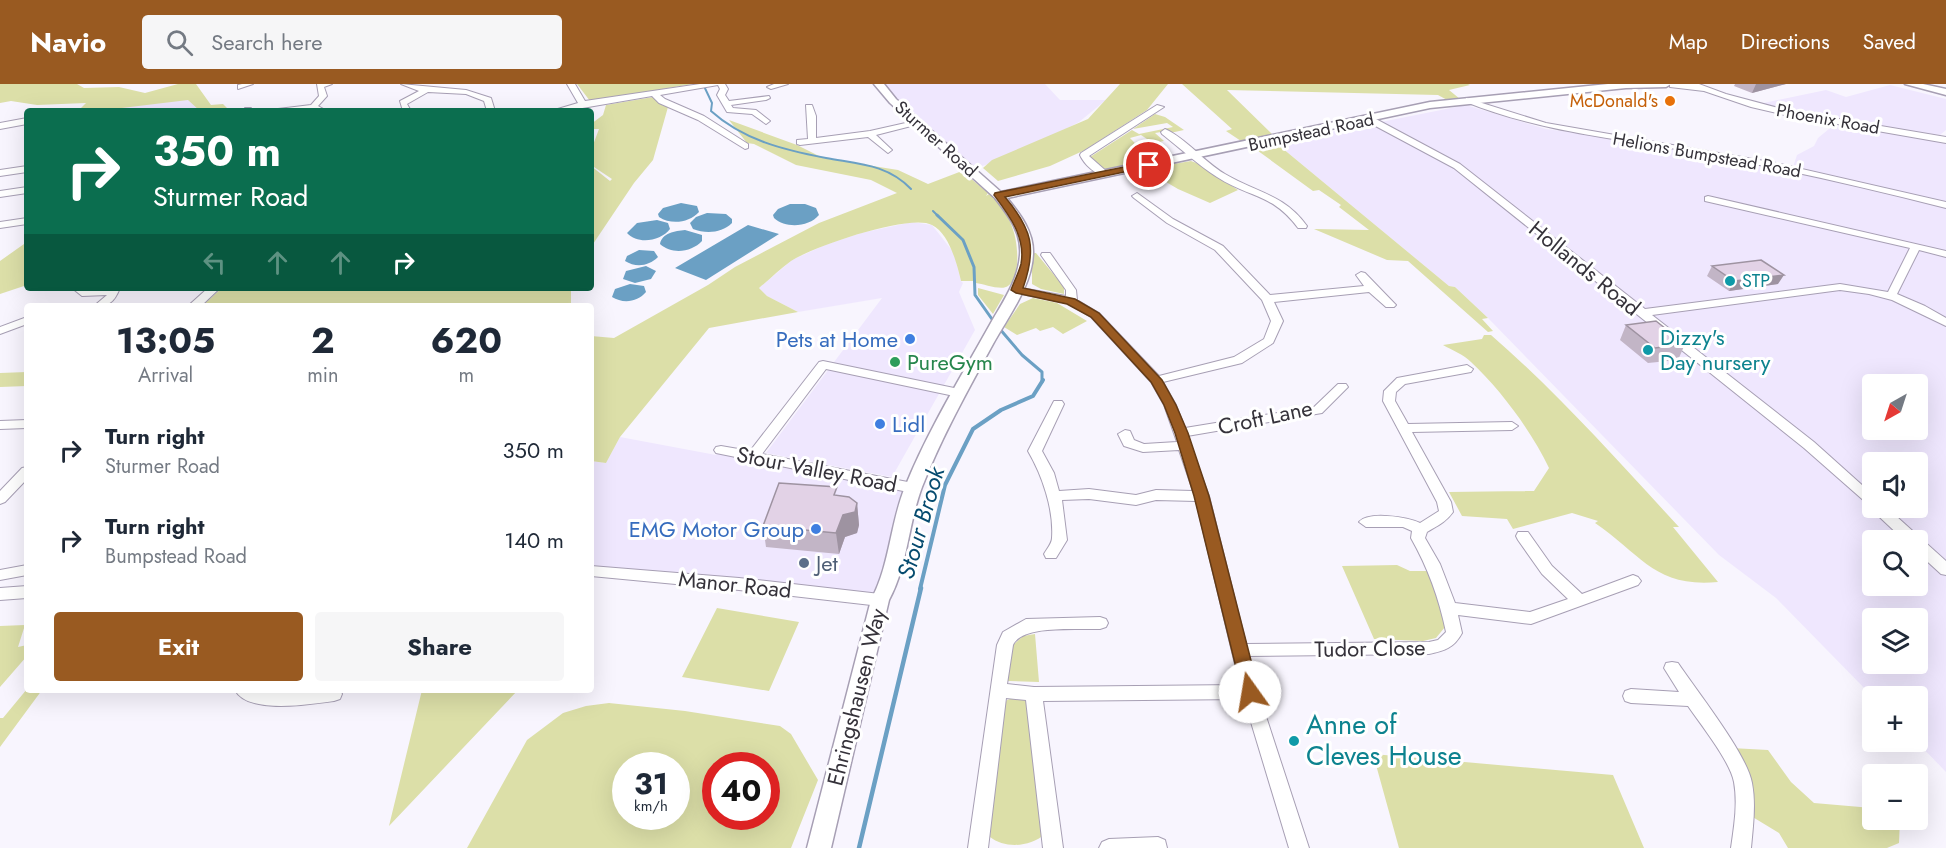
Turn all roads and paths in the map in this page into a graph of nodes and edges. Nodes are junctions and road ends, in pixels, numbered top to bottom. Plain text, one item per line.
1 (328, 84) edge
2 (405, 84) edge
3 (571, 84) edge
4 (714, 84) edge
5 (721, 84) edge
6 (785, 84) edge
7 (879, 84) edge
8 (1627, 84) edge
9 (1665, 84) edge
10 (1680, 84) edge
11 (1692, 84) edge
12 (1910, 84) edge
13 (1673, 85) edge
14 (771, 87) dead end
15 (426, 90) junction
16 (1712, 92) junction
17 (1946, 92) edge
18 (654, 93) junction
19 (766, 98) dead end
20 (1469, 100) junction
21 (583, 104) junction
22 (726, 104) junction
23 (313, 107) joint
24 (809, 107) dead end
25 (1160, 107) dead end
26 (304, 108) edge
27 (405, 108) edge
28 (490, 108) edge
29 (567, 108) edge
30 (1371, 120) junction
31 (766, 121) dead end
32 (24, 122) edge
33 (3, 123) edge
34 (919, 123) junction
35 (1165, 132) dead end
36 (870, 134) junction
37 (1946, 140) edge
38 (812, 141) junction
39 (800, 142) dead end
40 (745, 146) dead end
41 (888, 150) dead end
42 (1196, 156) junction
43 (24, 169) edge
44 (0, 173) edge
45 (1102, 173) junction
46 (24, 190) edge
47 (0, 194) edge
48 (999, 195) junction
49 (1137, 196) dead end
50 (1708, 199) dead end
51 (1946, 205) edge
52 (24, 221) edge
53 (0, 225) edge
54 (1302, 226) dead end
55 (1916, 246) junction
56 (1946, 254) edge
57 (1046, 255) dead end
58 (1361, 275) dead end
59 (1372, 288) junction
60 (1016, 290) junction
61 (80, 291) edge
62 (98, 291) edge
63 (112, 291) edge
64 (212, 291) edge
65 (1891, 296) junction
66 (1267, 298) junction
67 (1071, 301) junction
68 (104, 303) edge
69 (198, 303) edge
70 (1390, 305) dead end
71 (1642, 314) junction
72 (24, 321) edge
73 (1946, 323) edge
74 (997, 325) joint
75 (0, 331) edge
76 (1467, 369) dead end
77 (1156, 380) junction
78 (1342, 387) dead end
79 (959, 393) junction
80 (1058, 404) dead end
81 (24, 424) edge
82 (0, 425) edge
83 (1512, 426) dead end
84 (1404, 428) junction
85 (1125, 434) dead end
86 (1184, 440) junction
87 (721, 450) dead end
88 (753, 456) junction
89 (24, 474) edge
90 (913, 488) junction
91 (1862, 493) edge
92 (1054, 496) junction
93 (1202, 496) junction
94 (0, 499) edge
95 (1889, 518) edge
96 (1366, 522) dead end
97 (1419, 529) junction
98 (1902, 530) edge
99 (1523, 536) dead end
100 (1051, 554) dead end
101 (1928, 554) edge
102 (1946, 570) edge
103 (24, 571) edge
104 (594, 571) edge
105 (0, 575) edge
106 (1633, 581) dead end
107 (24, 592) edge
108 (0, 594) edge
109 (880, 600) junction
110 (1579, 600) junction
111 (1449, 608) junction
112 (1100, 623) dead end
113 (1241, 650) junction
114 (1672, 668) dead end
115 (998, 690) junction
116 (1250, 692) junction
117 (249, 693) edge
118 (334, 694) dead end
119 (1034, 694) junction
120 (1630, 696) dead end
121 (1691, 699) junction
122 (1158, 846) dead end
123 (819, 848) edge
124 (978, 848) edge
125 (1053, 848) edge
126 (1109, 848) edge
127 (1299, 848) edge
128 (1741, 848) edge

1 - 23 street
2 - 15 street
3 - 21 street
4 - 18 street
5 - 22 street
6 - 14 street
7 - 34 main road, Sturmer Road
8 - 9 main road, Bumpstead Road
8 - 20 main road, Bumpstead Road
9 - 13 main road, Bumpstead Road
10 - 13 main road, Bumpstead Road
11 - 16 street, Phoenix Road
12 - 17 main road
13 - 16 street, Phoenix Road
15 - 27 street
15 - 28 street
16 - 37 street, Phoenix Road
18 - 21 street
18 - 40 street
19 - 22 street
20 - 30 main road, Bumpstead Road
20 - 51 street, Helions Bumpstead Road
21 - 29 street
22 - 31 street
23 - 26 street
24 - 38 street
25 - 45 street
30 - 42 main road, Bumpstead Road
30 - 71 street, Hollands Road
32 - 33 street
34 - 36 street
34 - 48 main road, Sturmer Road
35 - 42 street
36 - 38 street
36 - 41 street
38 - 39 street
42 - 45 main road, Bumpstead Road
42 - 54 street
43 - 44 street
45 - 48 main road, Bumpstead Road
46 - 47 street
48 - 60 main road, Sturmer Road
49 - 66 street
50 - 55 street
52 - 53 street
55 - 56 street
55 - 65 street
57 - 67 street
58 - 59 street
59 - 66 street
59 - 70 street
60 - 67 street
60 - 74 main road, Sturmer Road
61 - 62 street
63 - 68 street
64 - 69 street
65 - 71 street
65 - 73 street
66 - 77 street
67 - 77 street
71 - 91 street, Hollands Road
72 - 75 street
74 - 79 main road, Ehringshausen Way
76 - 84 street
77 - 86 street
78 - 86 street, Croft Lane
79 - 88 street
79 - 90 main road, Ehringshausen Way
80 - 92 street
81 - 82 street
83 - 84 street
84 - 97 street
85 - 86 street, Croft Lane
86 - 93 street
87 - 88 street, Stour Valley Road
88 - 90 street, Stour Valley Road
89 - 94 street
90 - 109 main road, Ehringshausen Way
92 - 93 street
92 - 100 street
93 - 113 street
95 - 98 street
96 - 97 street
97 - 111 street, Tudor Close
99 - 110 street
101 - 102 street
103 - 105 street
104 - 109 street, Manor Road
106 - 110 street
107 - 108 street
109 - 123 main road, Ehringshausen Way
110 - 111 street
111 - 113 street, Tudor Close
112 - 115 street
113 - 116 street
114 - 121 street
115 - 119 street
115 - 124 street
116 - 119 street
116 - 127 street
117 - 118 street
119 - 125 street
120 - 121 street
121 - 128 street
122 - 126 street

